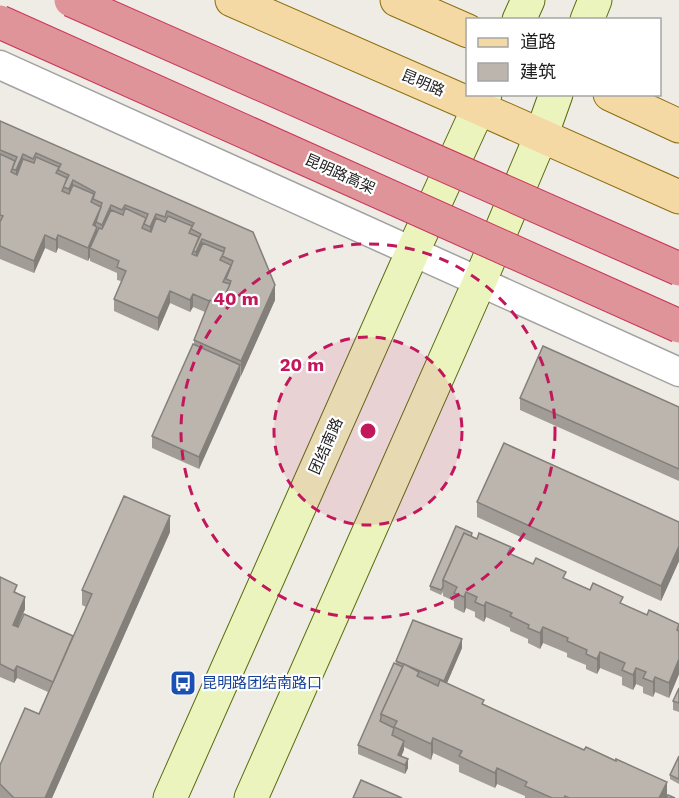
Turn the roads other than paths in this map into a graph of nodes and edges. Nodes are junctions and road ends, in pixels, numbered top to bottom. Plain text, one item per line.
1 (71, 0) edge
2 (232, 0) edge
3 (397, 0) edge
4 (528, 0) edge
5 (595, 0) edge
6 (520, 18) edge
7 (588, 18) edge
8 (0, 22) edge
9 (466, 30) edge
10 (0, 65) edge
11 (466, 95) edge
12 (555, 96) edge
13 (614, 96) edge
14 (482, 101) edge
15 (679, 126) edge
16 (541, 136) junction
17 (679, 197) edge
18 (412, 253) junction
19 (679, 269) edge
20 (479, 282) junction
21 (679, 326) edge
22 (679, 372) edge
23 (170, 798) edge
24 (251, 798) edge

1 - 19 highway, bridge
2 - 11 main road, 昆明路
3 - 9 main road
4 - 6 main road
5 - 7 main road
8 - 21 highway, 昆明路高架, bridge
10 - 18 street
12 - 16 main road
13 - 15 main road
14 - 16 main road, 昆明路
14 - 18 main road, 团结南路
16 - 17 main road, 昆明路
16 - 20 main road
18 - 20 street
18 - 23 main road, 团结南路
20 - 22 street
20 - 24 main road

